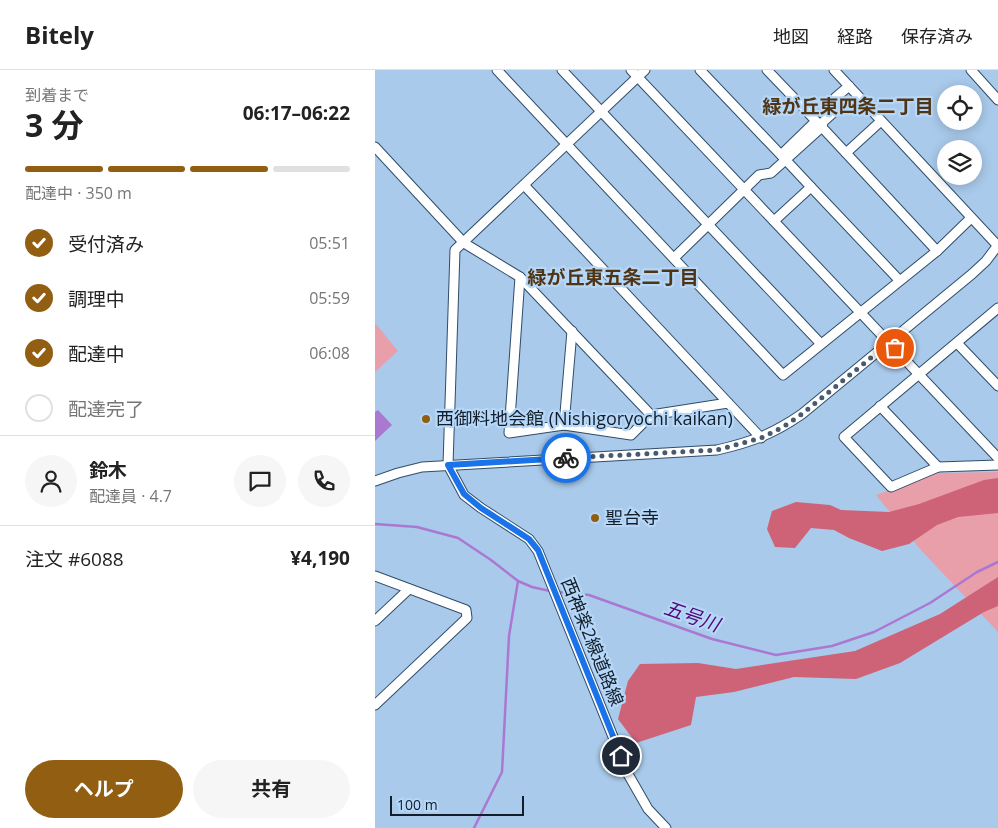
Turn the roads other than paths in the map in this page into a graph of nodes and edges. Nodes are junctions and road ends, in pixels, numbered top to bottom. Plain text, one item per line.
1 (497, 70) edge
2 (563, 70) edge
3 (645, 70) edge
4 (700, 70) edge
5 (767, 70) edge
6 (834, 70) edge
7 (971, 70) edge
8 (634, 74) edge
9 (849, 86) junction
10 (998, 100) edge
11 (602, 111) junction
12 (881, 121) junction
13 (819, 124) junction
14 (567, 144) junction
15 (375, 148) edge
16 (846, 153) junction
17 (783, 157) junction
18 (524, 185) junction
19 (811, 187) junction
20 (745, 191) junction
21 (971, 218) junction
22 (774, 221) junction
23 (709, 225) junction
24 (464, 243) junction
25 (998, 245) edge
26 (937, 250) junction
27 (674, 258) junction
28 (520, 278) junction
29 (899, 280) junction
30 (997, 312) edge
31 (860, 313) junction
32 (572, 331) junction
33 (889, 343) junction
34 (957, 343) junction
35 (821, 344) junction
36 (918, 374) junction
37 (998, 386) edge
38 (728, 403) junction
39 (880, 406) junction
40 (651, 415) junction
41 (564, 425) junction
42 (761, 438) junction
43 (998, 458) edge
44 (448, 465) junction
45 (998, 465) edge
46 (938, 467) junction
47 (375, 481) edge
48 (375, 576) edge
49 (409, 589) junction
50 (375, 621) edge
51 (375, 706) edge
52 (666, 828) edge

1 - 14 street
2 - 11 street
3 - 8 street
4 - 17 street
5 - 13 street
6 - 9 street
7 - 10 street
8 - 11 street
8 - 20 street
9 - 12 street
9 - 13 street
11 - 14 street
11 - 23 street
12 - 16 street
12 - 21 street
13 - 16 street
13 - 17 street
14 - 18 street
14 - 27 street
15 - 24 street
16 - 26 street
17 - 19 street
17 - 20 street
18 - 24 street
18 - 38 street
19 - 22 street
19 - 29 street
20 - 22 street
20 - 23 street
21 - 25 street
21 - 26 street
22 - 31 street
23 - 27 street
23 - 35 street
24 - 28 street
24 - 44 street
25 - 33 street
26 - 29 street
27 - 35 street
28 - 32 street
28 - 41 street
29 - 31 street
30 - 34 street
31 - 33 street
31 - 35 street
32 - 40 street
32 - 41 street
33 - 36 street
33 - 42 street
34 - 36 street
34 - 37 street
36 - 39 street
36 - 43 street
38 - 40 street
38 - 42 street
39 - 46 street
39 - 46 street
40 - 41 street
42 - 44 street
44 - 47 street
44 - 52 street, 西神楽2線道路線
45 - 46 street
48 - 49 street
49 - 50 street
49 - 51 street

